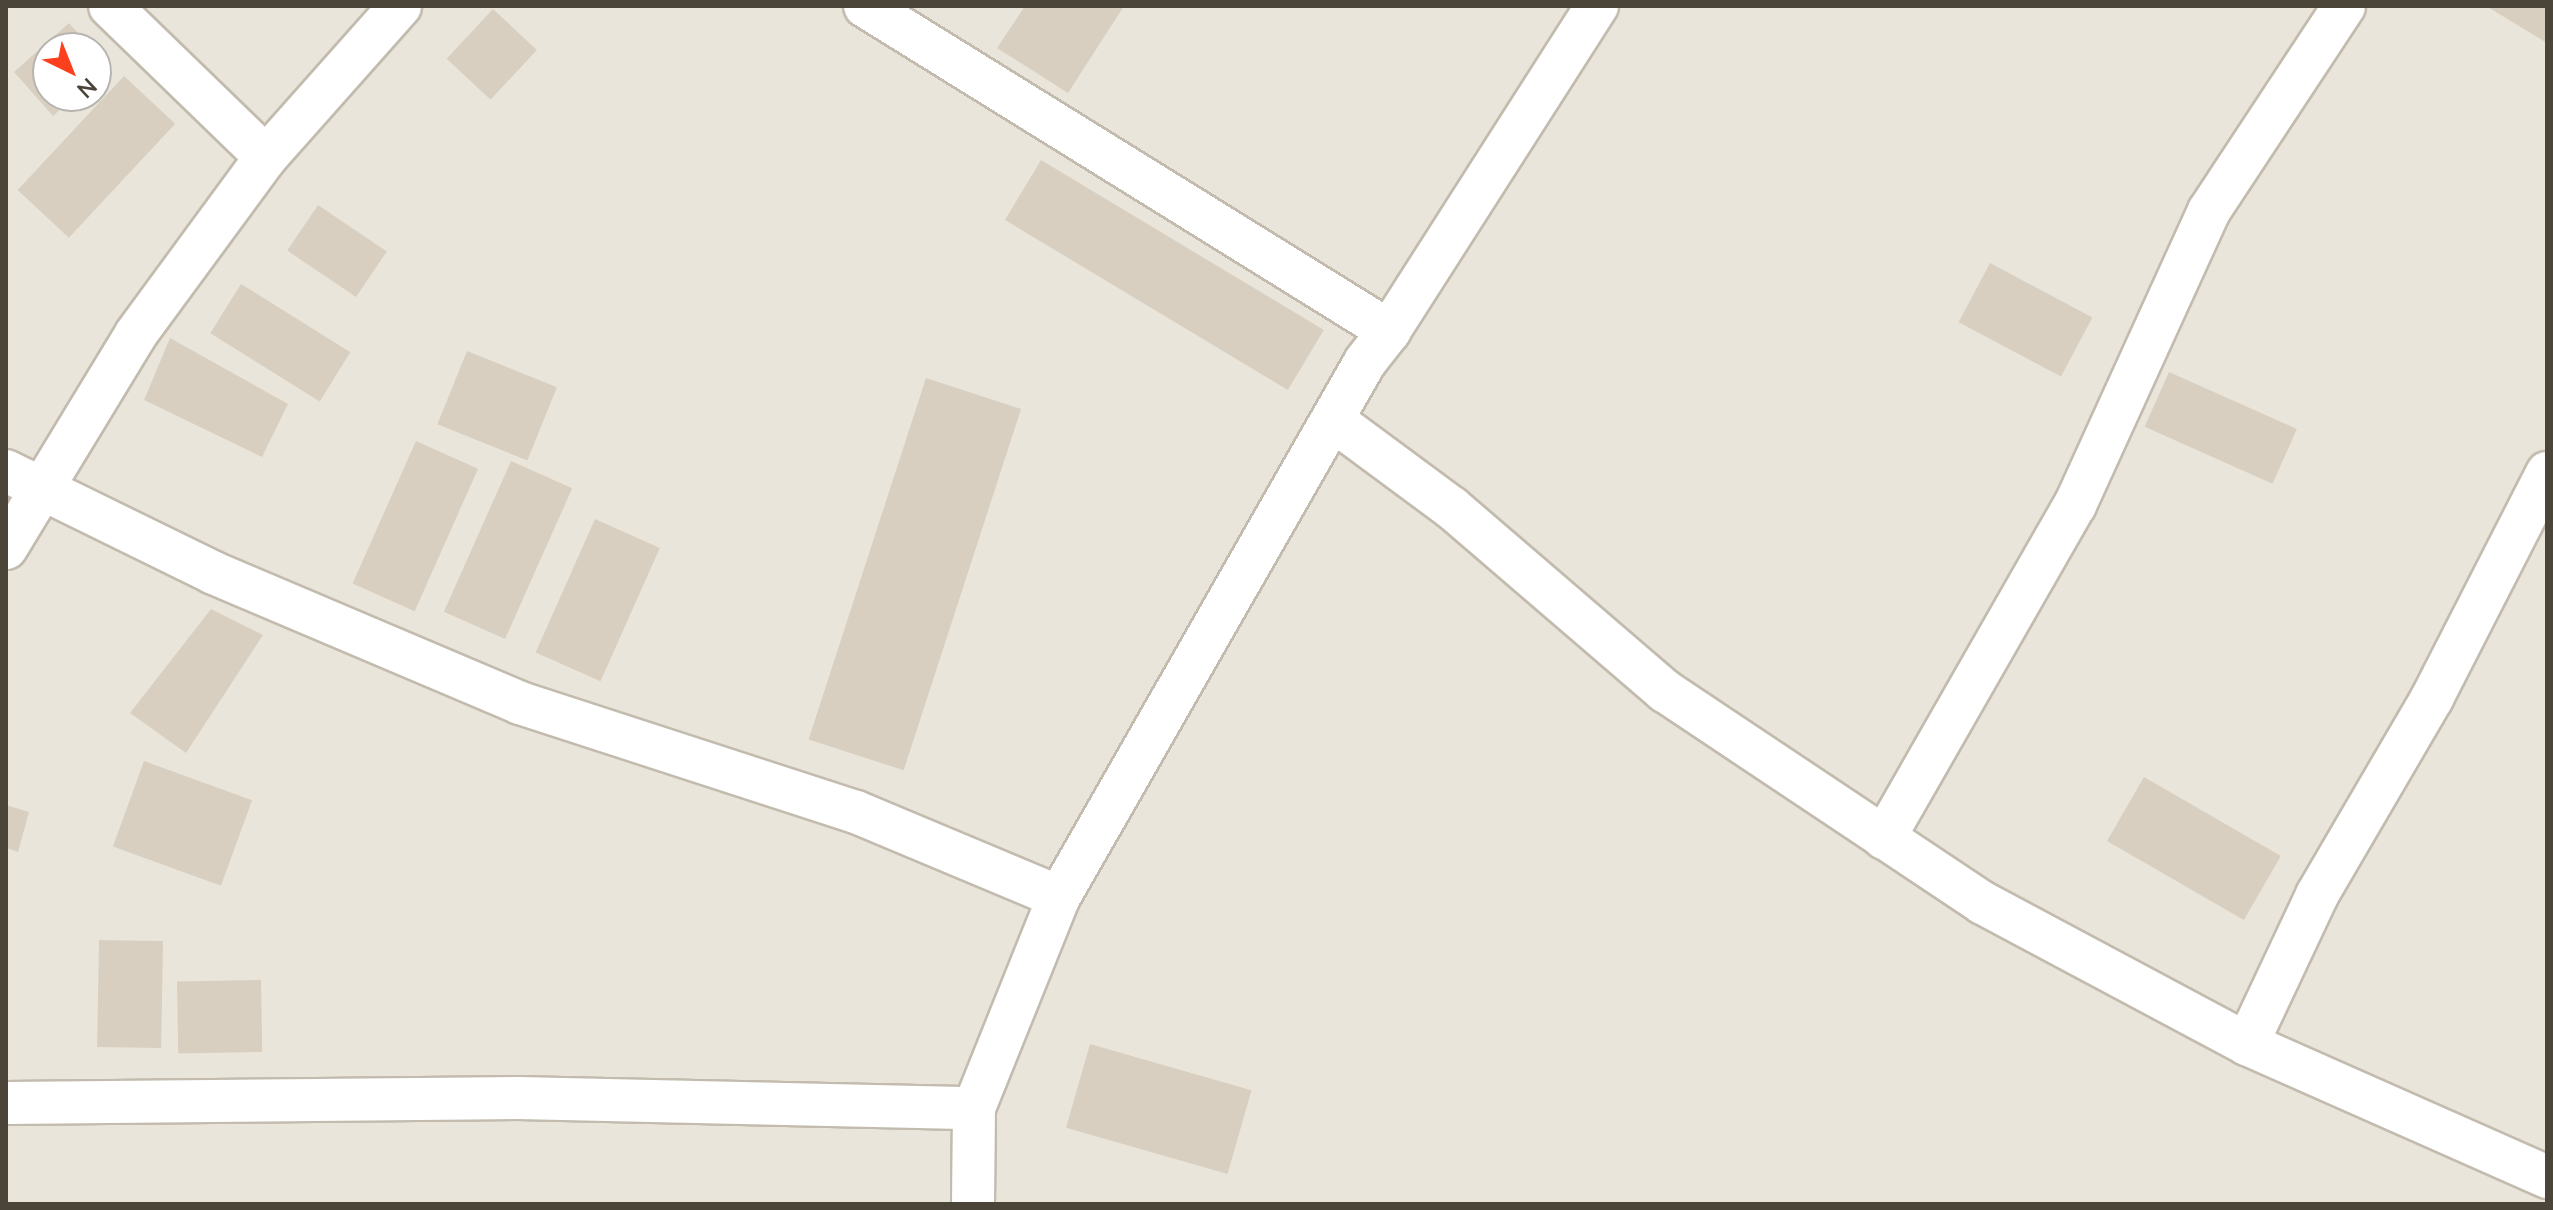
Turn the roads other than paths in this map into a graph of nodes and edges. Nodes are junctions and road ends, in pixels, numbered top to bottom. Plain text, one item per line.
1 (110, 6) edge
2 (400, 6) edge
3 (865, 6) edge
4 (1597, 6) edge
5 (2344, 6) edge
6 (926, 23) edge
7 (266, 157) junction
8 (1389, 331) junction
9 (1333, 420) junction
10 (2547, 473) edge
11 (23, 479) edge
12 (6, 548) edge
13 (1884, 838) junction
14 (1059, 897) junction
15 (2247, 1044) junction
16 (6, 1103) edge
17 (974, 1108) junction
18 (2547, 1177) edge
19 (973, 1204) edge

1 - 7 street
2 - 7 street
3 - 6 street
4 - 8 street
5 - 13 street
6 - 8 street
7 - 11 street
8 - 9 street
9 - 13 street
9 - 14 street
10 - 15 street
11 - 12 street
11 - 14 street
13 - 15 street
14 - 17 street
15 - 18 street
16 - 17 street
17 - 19 street

